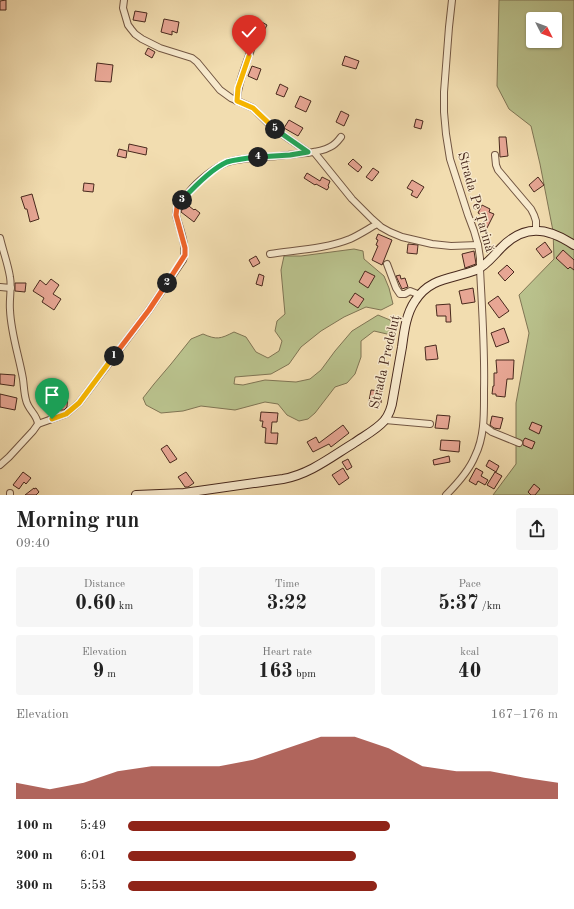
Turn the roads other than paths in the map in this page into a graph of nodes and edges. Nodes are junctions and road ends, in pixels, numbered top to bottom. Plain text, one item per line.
1 (124, 0) edge
2 (452, 0) edge
3 (253, 43) dead end
4 (237, 101) junction
5 (341, 137) dead end
6 (311, 152) junction
7 (495, 155) dead end
8 (377, 224) junction
9 (536, 230) junction
10 (0, 241) edge
11 (478, 245) junction
12 (574, 245) edge
13 (270, 254) dead end
14 (388, 264) dead end
15 (480, 268) junction
16 (0, 287) edge
17 (11, 288) junction
18 (420, 295) junction
19 (385, 420) junction
20 (38, 424) junction
21 (430, 424) dead end
22 (484, 426) junction
23 (519, 443) dead end
24 (0, 465) edge
25 (184, 494) edge
26 (136, 495) edge
27 (446, 495) edge

1 - 4 street
2 - 11 street, Strada Pe Țarină
3 - 4 street
4 - 6 street
5 - 6 street
6 - 8 street
6 - 20 street
7 - 9 street
8 - 11 street
8 - 13 street
9 - 12 main road
9 - 15 main road, Strada Predeluț
10 - 17 street
11 - 15 street, Strada Pe Țarină
14 - 18 street
15 - 18 main road, Strada Predeluț
15 - 22 street, Strada Pe Țarină
16 - 17 street
17 - 20 street
18 - 19 main road, Strada Predeluț
19 - 21 street
19 - 25 main road, Strada Predeluț
20 - 24 street
22 - 23 street
22 - 27 street, Strada Pe Țarină
25 - 26 main road, Strada Predeluț

